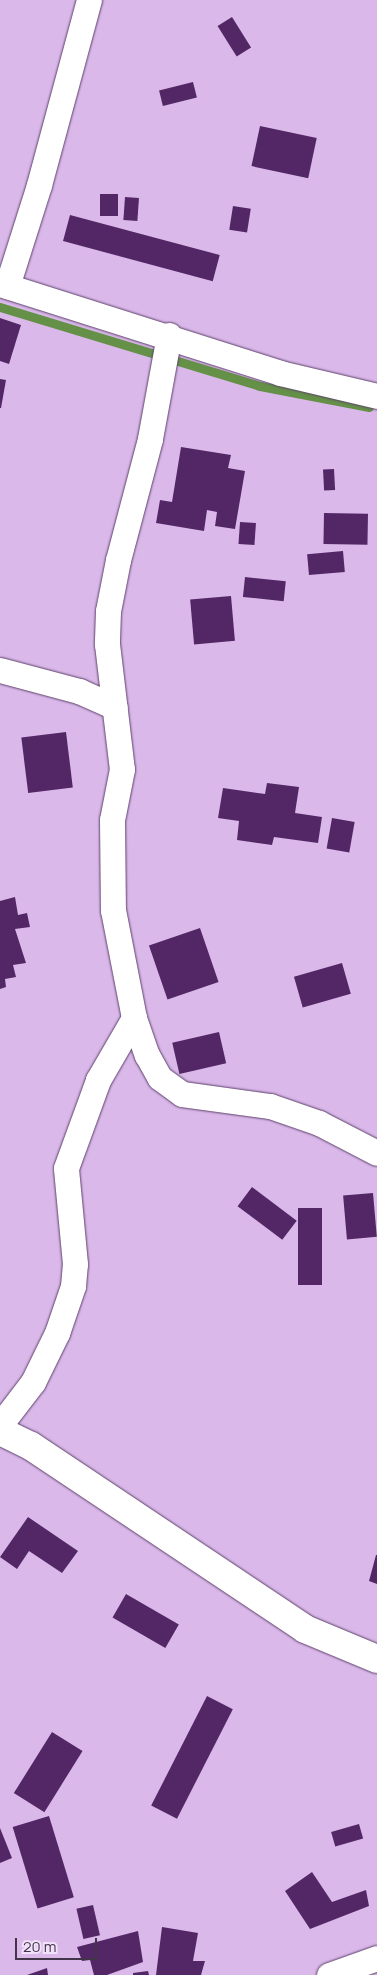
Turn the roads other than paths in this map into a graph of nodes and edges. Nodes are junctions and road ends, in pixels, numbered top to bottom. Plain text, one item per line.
1 (89, 0) edge
2 (3, 285) edge
3 (169, 335) junction
4 (377, 396) edge
5 (0, 670) edge
6 (115, 707) junction
7 (134, 1018) junction
8 (377, 1153) edge
9 (0, 1425) edge
10 (0, 1431) edge
11 (377, 1659) edge
12 (377, 1958) edge
13 (329, 1975) edge

1 - 2 street
2 - 3 street
3 - 4 street
3 - 6 street
5 - 6 street
6 - 7 street
7 - 8 street
7 - 9 street
10 - 11 street
12 - 13 street

